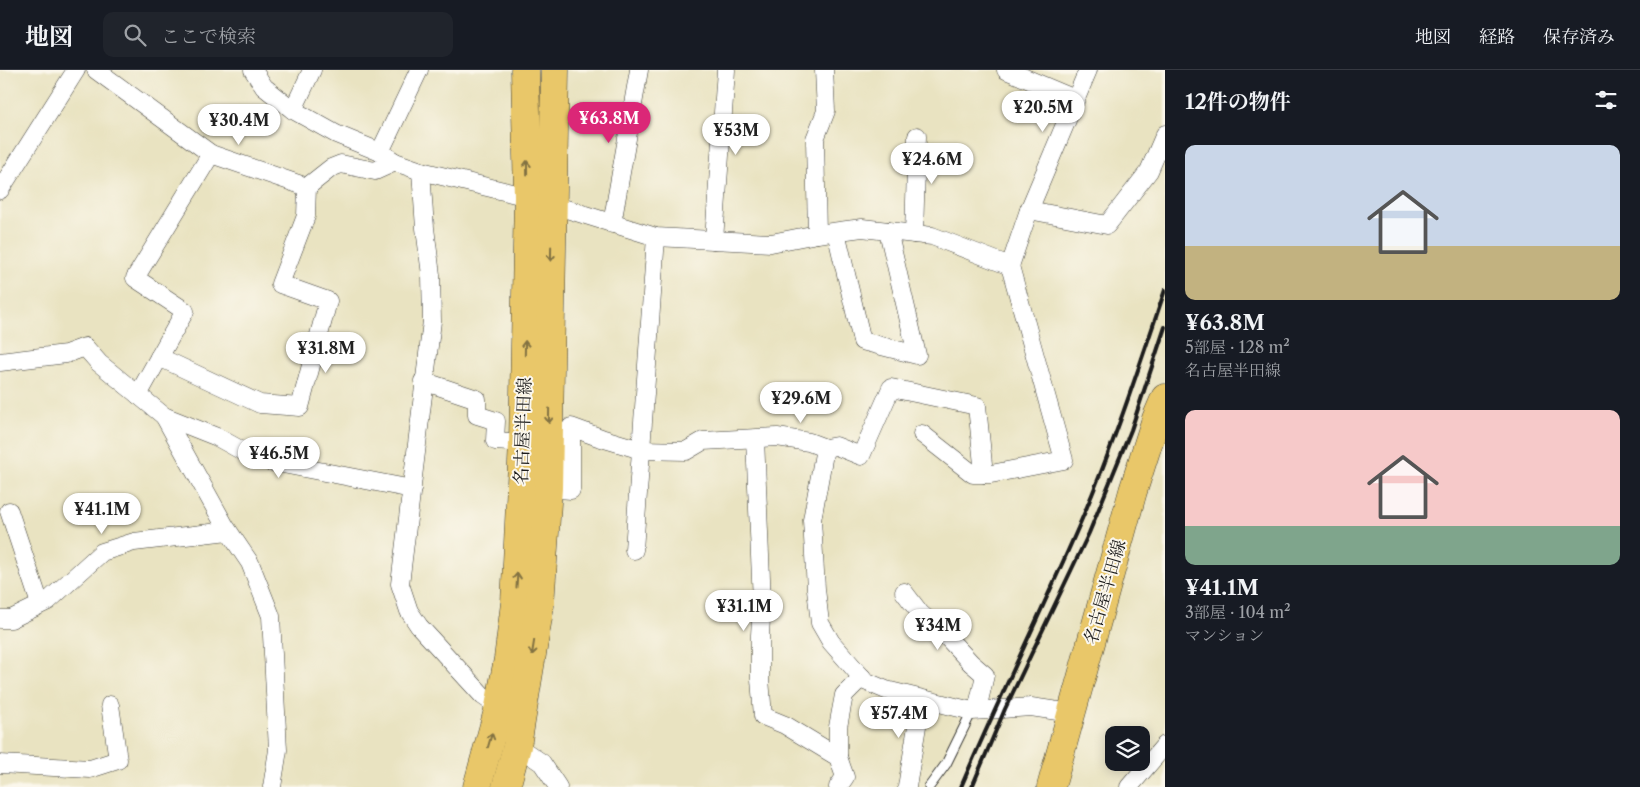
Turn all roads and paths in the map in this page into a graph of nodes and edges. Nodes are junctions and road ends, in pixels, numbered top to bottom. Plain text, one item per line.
1 (76, 70) edge
2 (96, 70) edge
3 (253, 70) edge
4 (312, 70) edge
5 (419, 70) edge
6 (525, 70) edge
7 (555, 70) edge
8 (639, 70) edge
9 (726, 70) edge
10 (824, 70) edge
11 (1006, 70) edge
12 (1088, 70) edge
13 (1075, 99) junction
14 (294, 110) junction
15 (1165, 134) edge
16 (917, 136) dead end
17 (211, 154) junction
18 (388, 157) junction
19 (421, 171) junction
20 (307, 187) junction
21 (0, 190) edge
22 (540, 201) junction
23 (1029, 210) junction
24 (612, 224) junction
25 (888, 231) junction
26 (836, 232) junction
27 (817, 234) junction
28 (914, 234) junction
29 (656, 238) junction
30 (714, 240) junction
31 (1010, 266) junction
32 (159, 357) junction
33 (0, 362) edge
34 (424, 381) junction
35 (138, 395) junction
36 (1165, 398) edge
37 (164, 416) junction
38 (922, 434) dead end
39 (754, 439) junction
40 (523, 443) junction
41 (825, 448) junction
42 (641, 450) junction
43 (984, 474) junction
44 (548, 488) junction
45 (412, 489) junction
46 (9, 511) dead end
47 (228, 531) junction
48 (634, 550) dead end
49 (904, 592) dead end
50 (40, 604) junction
51 (0, 619) edge
52 (862, 677) junction
53 (926, 700) junction
54 (110, 705) dead end
55 (499, 707) junction
56 (974, 710) junction
57 (1071, 713) junction
58 (1165, 745) edge
59 (517, 746) junction
60 (838, 757) junction
61 (0, 764) edge
62 (846, 784) edge
63 (272, 787) edge
64 (477, 787) edge
65 (506, 787) edge
66 (558, 787) edge
67 (908, 787) edge
68 (929, 787) edge
69 (1051, 787) edge
70 (1129, 787) edge

1 - 21 street
2 - 17 street
3 - 14 street
4 - 14 street
5 - 18 street
22 -> 6 main road, 名古屋半田線
7 - 22 main road, 名古屋半田線
8 - 24 street
9 - 30 street
10 - 27 street
11 - 13 street
12 - 13 street
13 - 23 street
14 - 18 street
15 - 23 street
16 - 28 street
17 - 20 street
17 - 32 street
18 - 19 street
18 - 20 street
19 - 22 street
19 - 34 street
20 - 32 street
22 - 24 street
40 -> 22 main road, 名古屋半田線
22 -> 44 main road, 名古屋半田線
23 - 31 street
24 - 29 street
25 - 26 street
25 - 26 street
25 - 28 street
26 - 27 street
27 - 30 street
28 - 31 street
29 - 30 street
29 - 42 street
31 - 43 street
32 - 35 street
33 - 35 street
34 - 40 street
34 - 45 street
35 - 37 street
36 - 57 main road, 名古屋半田線
37 - 45 street
37 - 47 street
38 - 43 street
39 - 41 street
39 - 42 street
39 - 60 street
55 -> 40 main road, 名古屋半田線
41 - 43 street
41 - 52 street
42 - 44 street
42 - 48 street
44 -> 59 main road, 名古屋半田線
45 - 55 street
46 - 50 street
47 - 50 street
47 - 63 street
49 - 56 street
50 - 51 street
52 - 53 street
52 - 60 street
53 - 56 street
53 - 67 street
54 - 61 street
64 -> 55 main road, 名古屋半田線
56 - 57 street
56 - 68 lane
57 - 69 main road, 名古屋半田線
58 - 70 street
59 - 65 main road, 名古屋半田線
59 - 66 street
60 - 62 street

